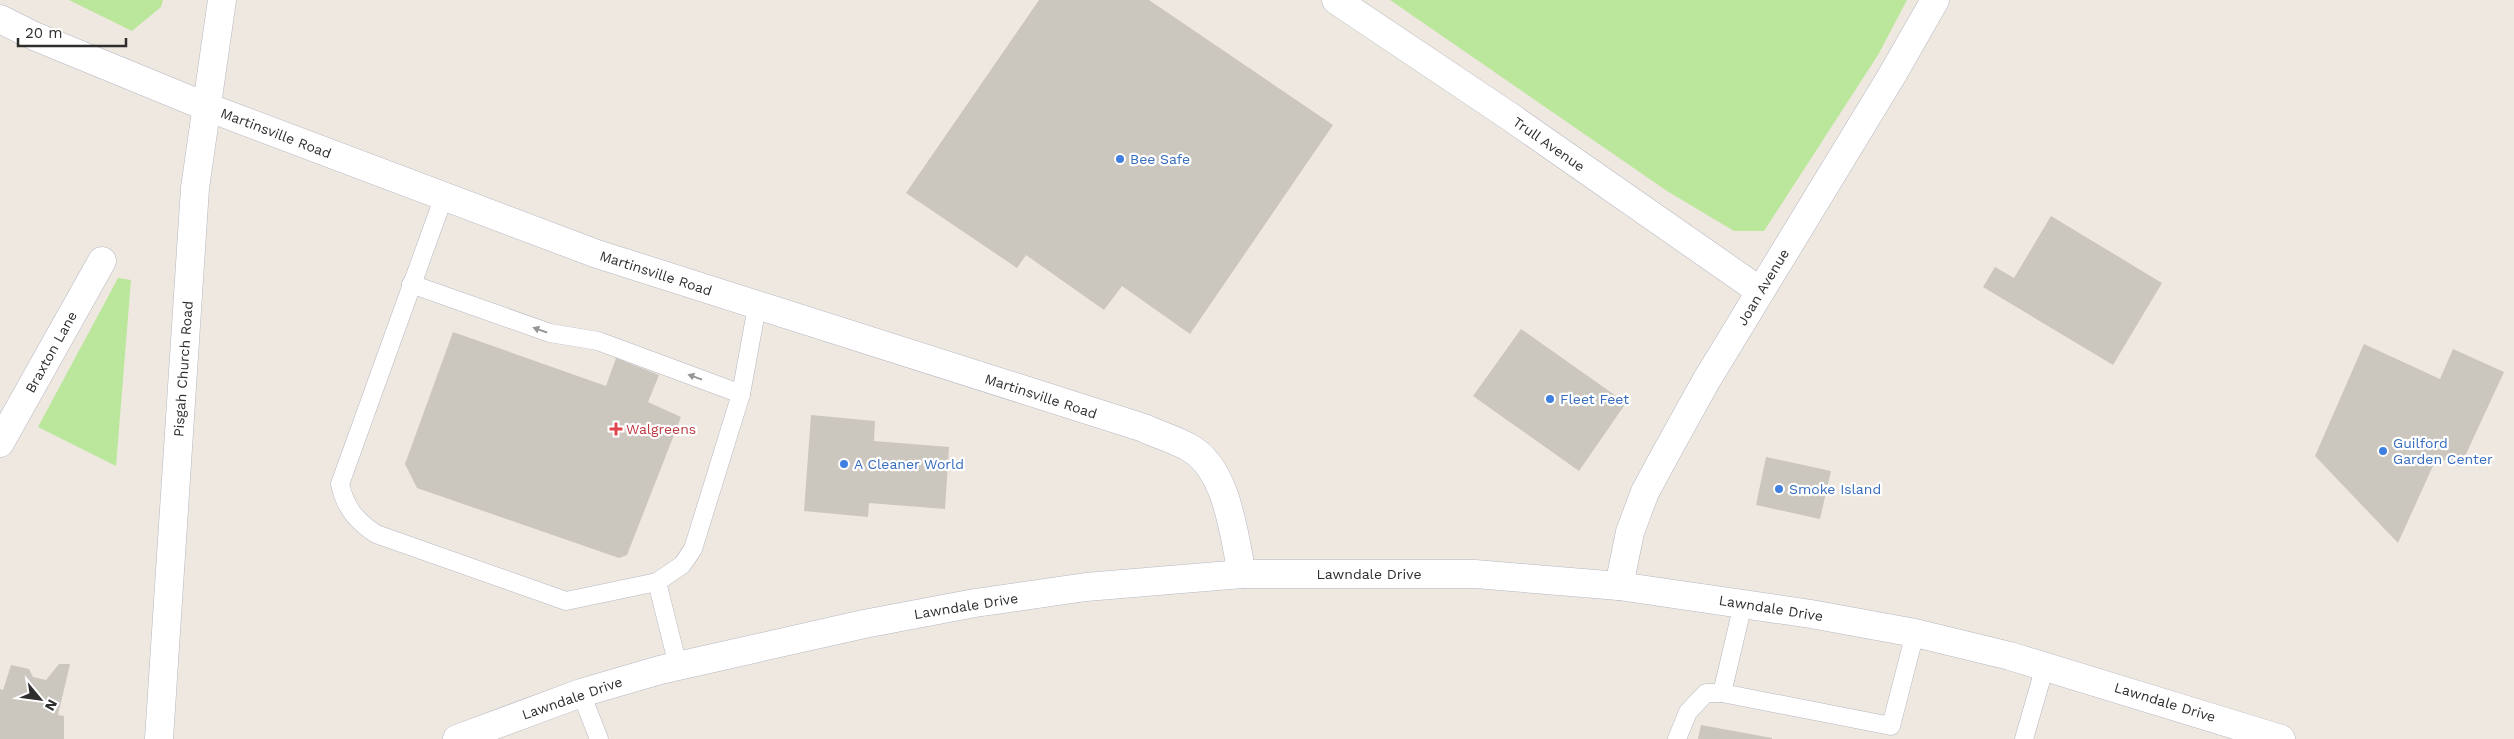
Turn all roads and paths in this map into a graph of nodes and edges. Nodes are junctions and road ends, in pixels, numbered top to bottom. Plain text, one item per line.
1 (222, 0) edge
2 (1336, 0) edge
3 (1935, 0) edge
4 (0, 19) edge
5 (207, 107) junction
6 (444, 196) junction
7 (102, 261) dead end
8 (411, 284) junction
9 (1760, 291) junction
10 (757, 306) junction
11 (741, 394) junction
12 (0, 443) edge
13 (1242, 574) junction
14 (657, 582) junction
15 (1619, 586) junction
16 (1743, 604) junction
17 (1915, 633) junction
18 (678, 666) junction
19 (2045, 666) junction
20 (581, 693) junction
21 (1722, 693) junction
22 (1889, 733) edge
23 (159, 739) edge
24 (457, 739) edge
25 (600, 739) edge
26 (1677, 739) edge
27 (2024, 739) edge
28 (2280, 739) edge

1 - 5 street, Pisgah Church Road
2 - 9 street, Trull Avenue
3 - 9 street, Joan Avenue
4 - 5 street, Martinsville Road
5 - 6 street, Martinsville Road
5 - 23 street, Pisgah Church Road
6 - 8 lane
6 - 10 street, Martinsville Road
7 - 12 street, Braxton Lane
11 -> 8 lane
8 - 14 lane
9 - 15 street, Joan Avenue
10 - 11 lane
10 - 13 street, Martinsville Road
11 - 14 lane
13 - 15 street, Lawndale Drive
13 - 18 street, Lawndale Drive
14 - 18 lane
15 - 16 street, Lawndale Drive
16 - 17 street, Lawndale Drive
16 - 21 lane
17 - 19 street, Lawndale Drive
17 - 22 lane
18 - 20 street, Lawndale Drive
19 - 27 lane
19 - 28 street, Lawndale Drive
20 - 24 street, Lawndale Drive
20 - 25 lane
21 - 22 lane
21 - 26 lane

